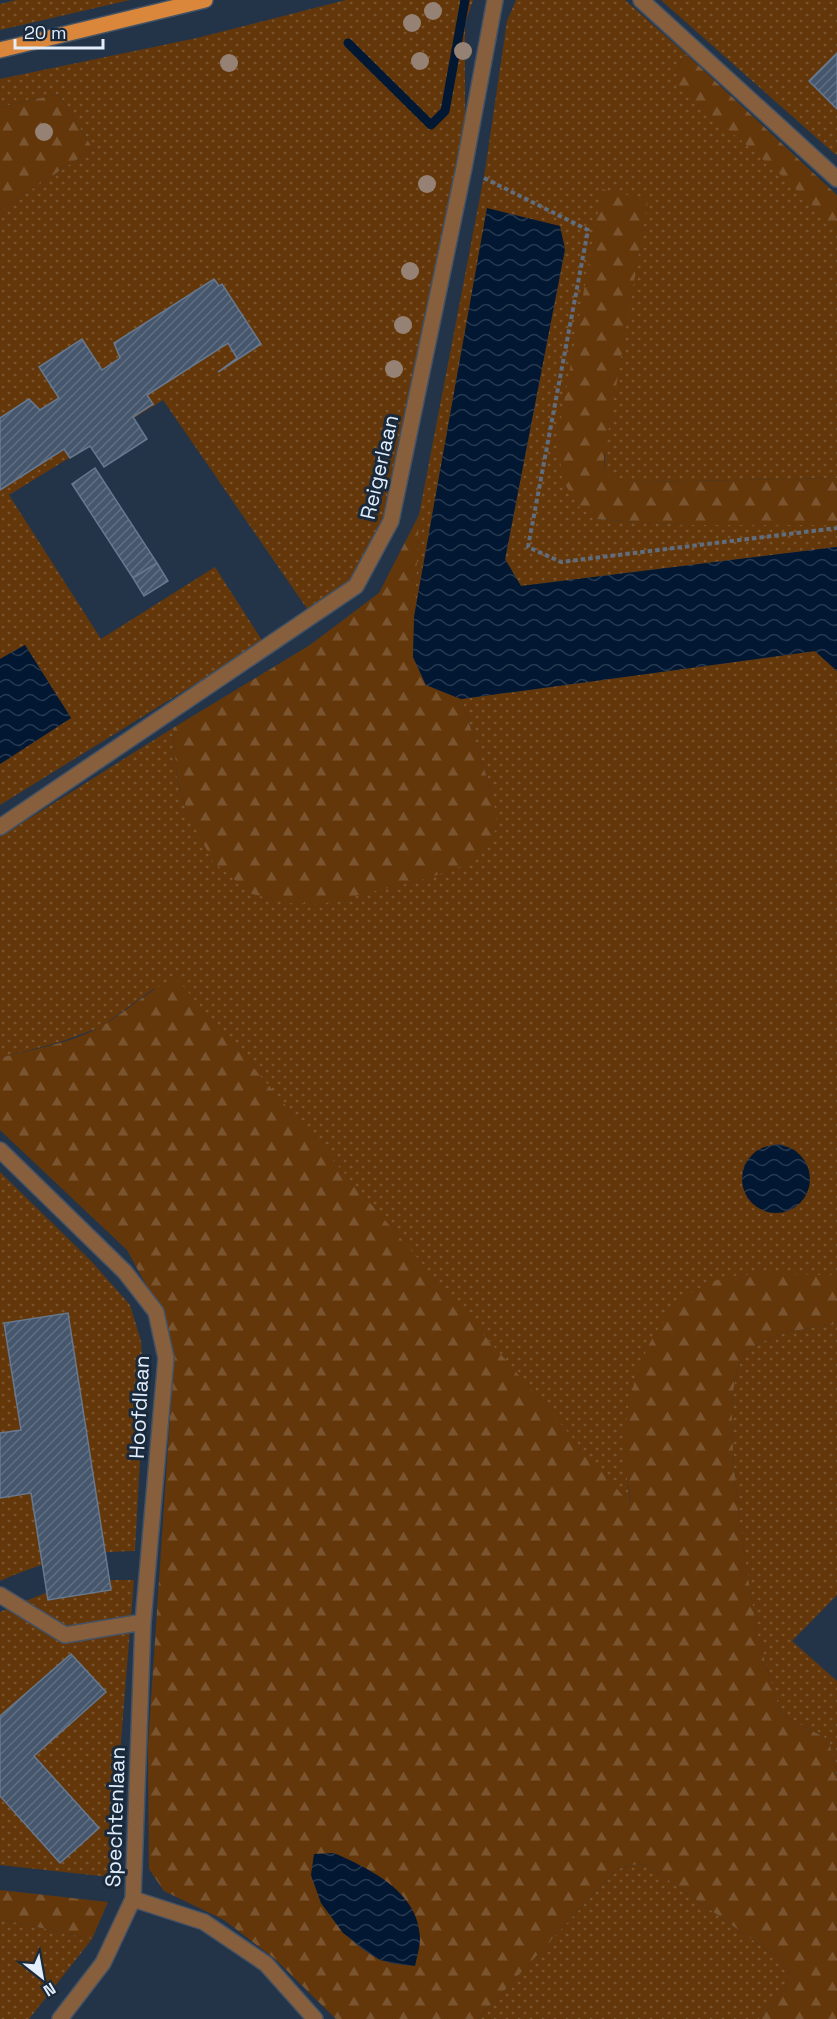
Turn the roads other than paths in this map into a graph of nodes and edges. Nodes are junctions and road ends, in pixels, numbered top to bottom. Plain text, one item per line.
1 (205, 0) edge
2 (495, 0) edge
3 (641, 0) edge
4 (0, 50) edge
5 (837, 179) edge
6 (0, 827) edge
7 (0, 1149) edge
8 (0, 1595) edge
9 (143, 1622) junction
10 (133, 1899) junction
11 (60, 2019) edge
12 (315, 2019) edge

1 - 4 main road
2 - 6 street, Reigerlaan
3 - 5 street
7 - 9 street, Hoofdlaan
8 - 9 street
9 - 10 street, Spechtenlaan
10 - 11 street
10 - 12 street, Spechtenlaan

